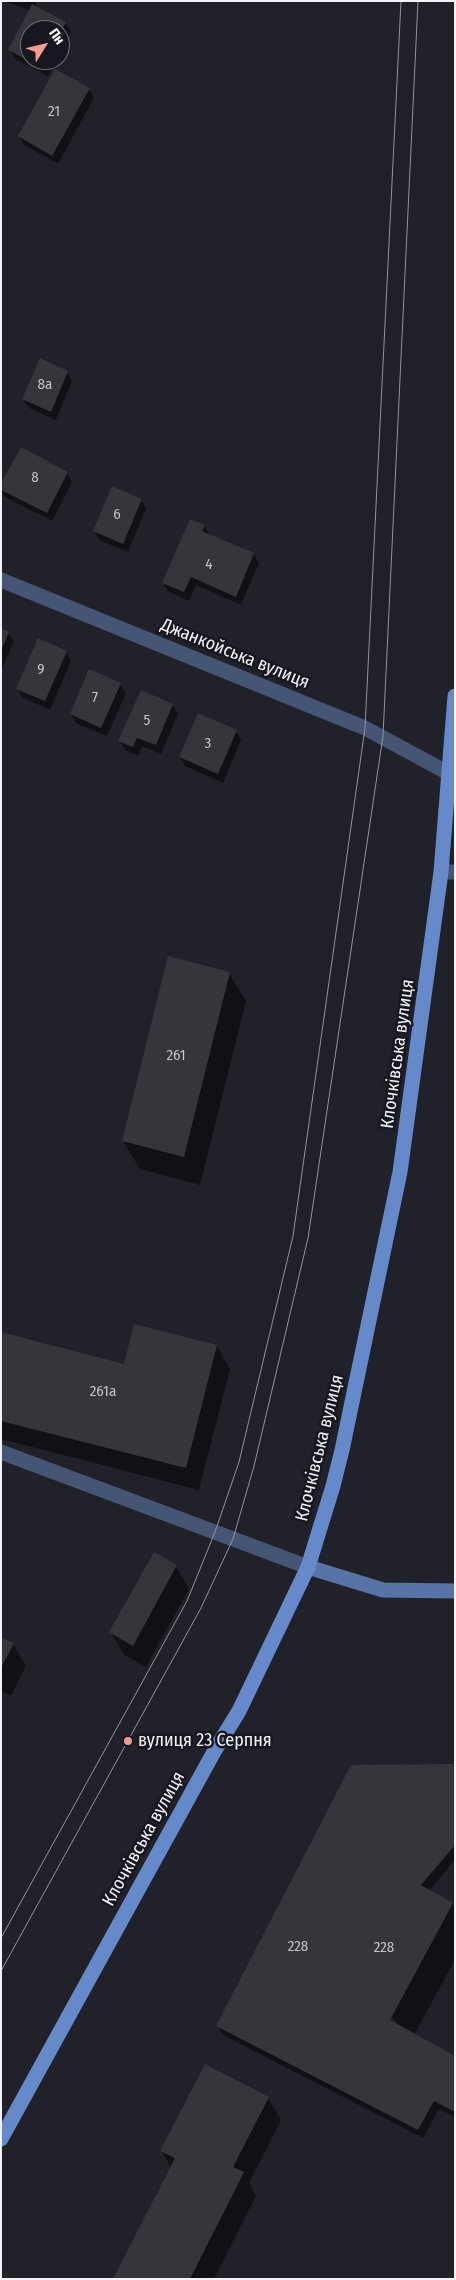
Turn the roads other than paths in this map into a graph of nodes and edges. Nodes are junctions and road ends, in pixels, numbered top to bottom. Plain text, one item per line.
1 (1, 580) edge
2 (455, 696) edge
3 (450, 774) junction
4 (448, 872) edge
5 (1, 1452) edge
6 (308, 1567) junction
7 (455, 1591) edge
8 (1, 2139) edge

1 - 3 street, Джанкойська вулиця
2 - 3 main road, Клочківська вулиця
3 - 4 main road, Клочківська вулиця
4 - 6 main road, Клочківська вулиця
5 - 6 street
6 - 7 street
6 - 8 main road, Клочківська вулиця

